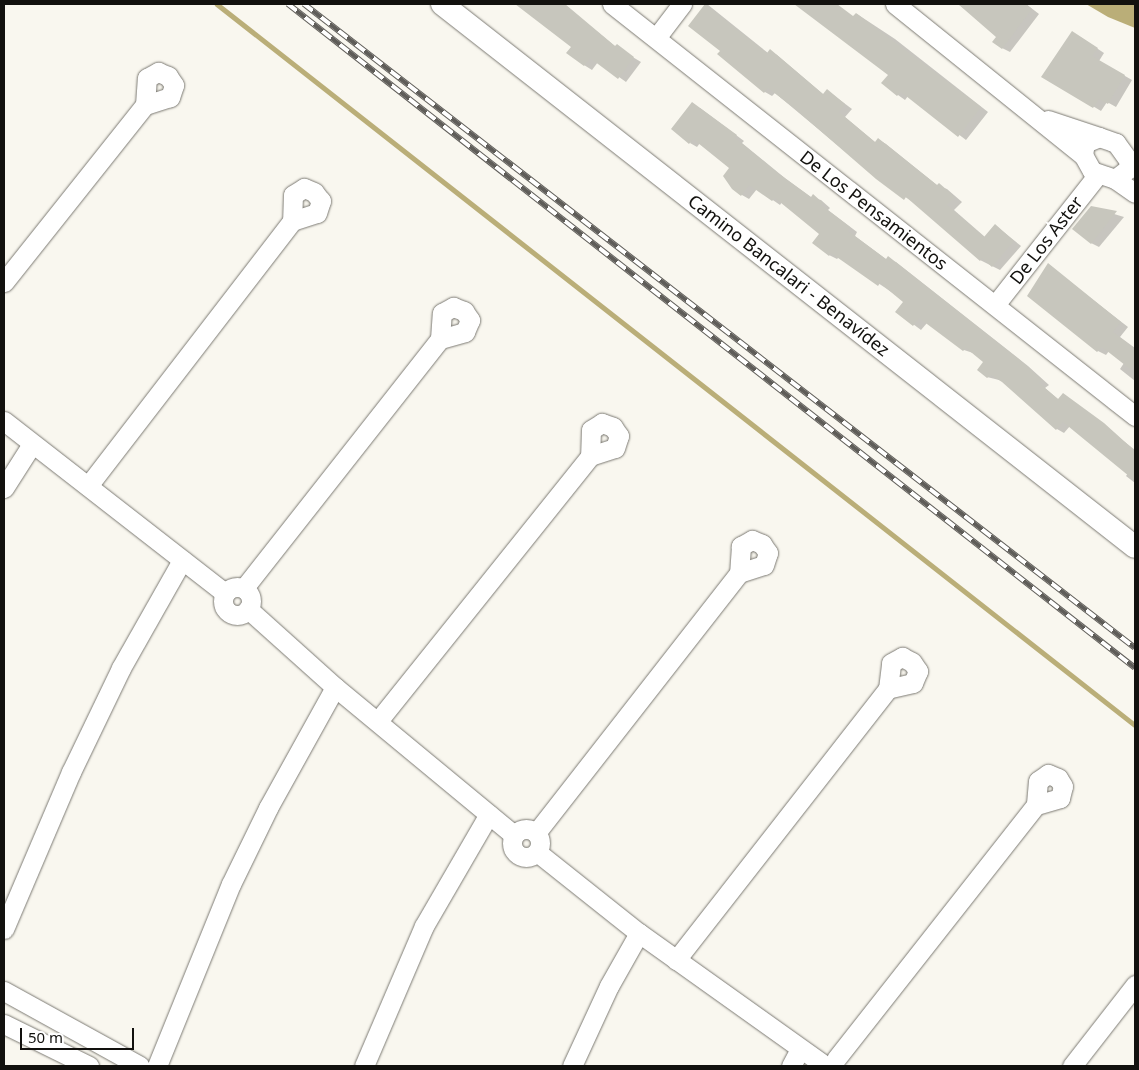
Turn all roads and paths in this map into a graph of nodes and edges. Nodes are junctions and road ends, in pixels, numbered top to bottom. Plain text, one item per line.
1 (442, 4) edge
2 (612, 4) edge
3 (682, 4) edge
4 (895, 4) edge
5 (656, 38) junction
6 (145, 105) dead end
7 (1035, 116) junction
8 (1100, 137) junction
9 (1082, 155) junction
10 (1130, 161) edge
11 (1106, 176) junction
12 (1135, 193) edge
13 (292, 221) dead end
14 (4, 282) edge
15 (995, 306) junction
16 (440, 339) dead end
17 (1135, 416) edge
18 (4, 421) edge
19 (32, 444) junction
20 (590, 456) dead end
21 (88, 486) junction
22 (4, 488) edge
23 (1135, 547) edge
24 (182, 560) junction
25 (739, 573) dead end
26 (244, 588) junction
27 (225, 593) junction
28 (248, 609) junction
29 (335, 687) junction
30 (888, 689) dead end
31 (378, 722) junction
32 (1036, 805) dead end
33 (489, 814) junction
34 (536, 833) junction
35 (514, 836) junction
36 (537, 852) junction
37 (4, 929) edge
38 (639, 933) junction
39 (676, 960) junction
40 (1135, 985) edge
41 (5, 999) edge
42 (4, 1024) edge
43 (795, 1058) edge
44 (829, 1064) edge
45 (89, 1066) edge
46 (140, 1066) edge
47 (157, 1066) edge
48 (364, 1066) edge
49 (572, 1066) edge
50 (1072, 1066) edge

1 - 23 main road, Camino Bancalari - Benavídez
2 - 5 street, De Los Pensamientos
3 - 5 street
4 - 7 street
5 - 15 street, De Los Pensamientos
6 - 14 street
7 - 8 street
7 - 9 street
8 - 9 street
8 - 10 street
9 - 11 street
10 - 11 street
11 - 12 street
11 - 15 street, De Los Aster
13 - 21 street
15 - 17 street, De Los Pensamientos
16 - 26 street
18 - 19 street
19 - 21 street
19 - 22 street
20 - 31 street
21 - 24 street
24 - 27 street
24 - 37 street
25 - 34 street
26 - 27 street
26 - 28 street
27 - 28 street
28 - 29 street
29 - 31 street
29 - 47 street
30 - 39 street
31 - 33 street
32 - 44 street
33 - 35 street
33 - 48 street
34 - 35 street
34 - 36 street
35 - 36 street
36 - 38 street
38 - 39 street
38 - 49 street
39 - 43 street
40 - 50 street
41 - 46 street
42 - 45 street
43 - 44 street

